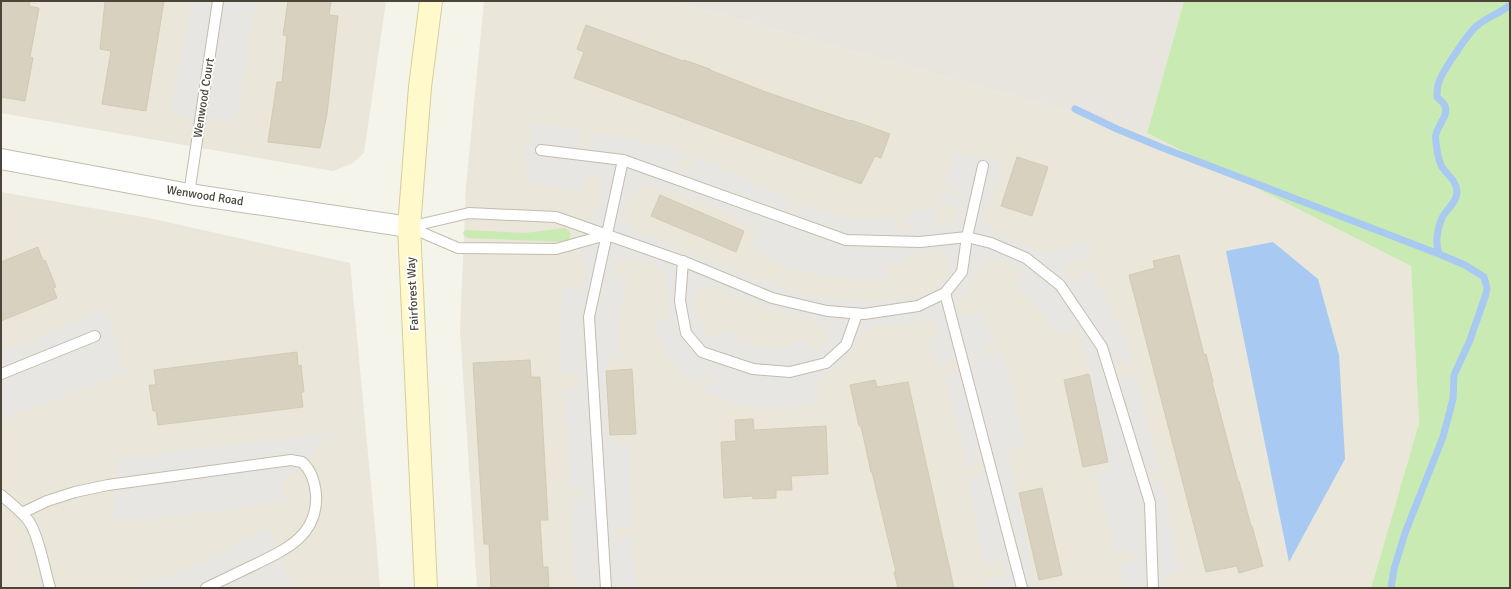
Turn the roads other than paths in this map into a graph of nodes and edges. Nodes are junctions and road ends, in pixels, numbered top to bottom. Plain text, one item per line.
1 (218, 1) edge
2 (431, 1) edge
3 (541, 150) dead end
4 (1, 159) edge
5 (623, 160) junction
6 (983, 166) dead end
7 (189, 194) junction
8 (409, 227) junction
9 (606, 235) junction
10 (967, 237) junction
11 (683, 261) junction
12 (945, 293) junction
13 (856, 314) junction
14 (96, 336) dead end
15 (1, 374) edge
16 (1, 495) edge
17 (22, 513) junction
18 (50, 588) edge
19 (206, 588) edge
20 (426, 588) edge
21 (606, 588) edge
22 (1022, 588) edge
23 (1153, 588) edge

1 - 7 lane, Wenwood Court
2 - 8 main road, Fairforest Way
3 - 5 lane
4 - 7 street, Wenwood Road
5 - 9 lane
5 - 10 lane
6 - 10 lane
7 - 8 street, Wenwood Road
8 - 9 lane
8 - 9 lane
8 - 20 main road, Fairforest Way
9 - 11 lane
9 - 21 lane
10 - 12 lane
10 - 23 lane
11 - 13 lane
11 - 13 lane
12 - 13 lane
12 - 22 lane
14 - 15 lane
16 - 17 lane
17 - 18 lane
17 - 19 lane

